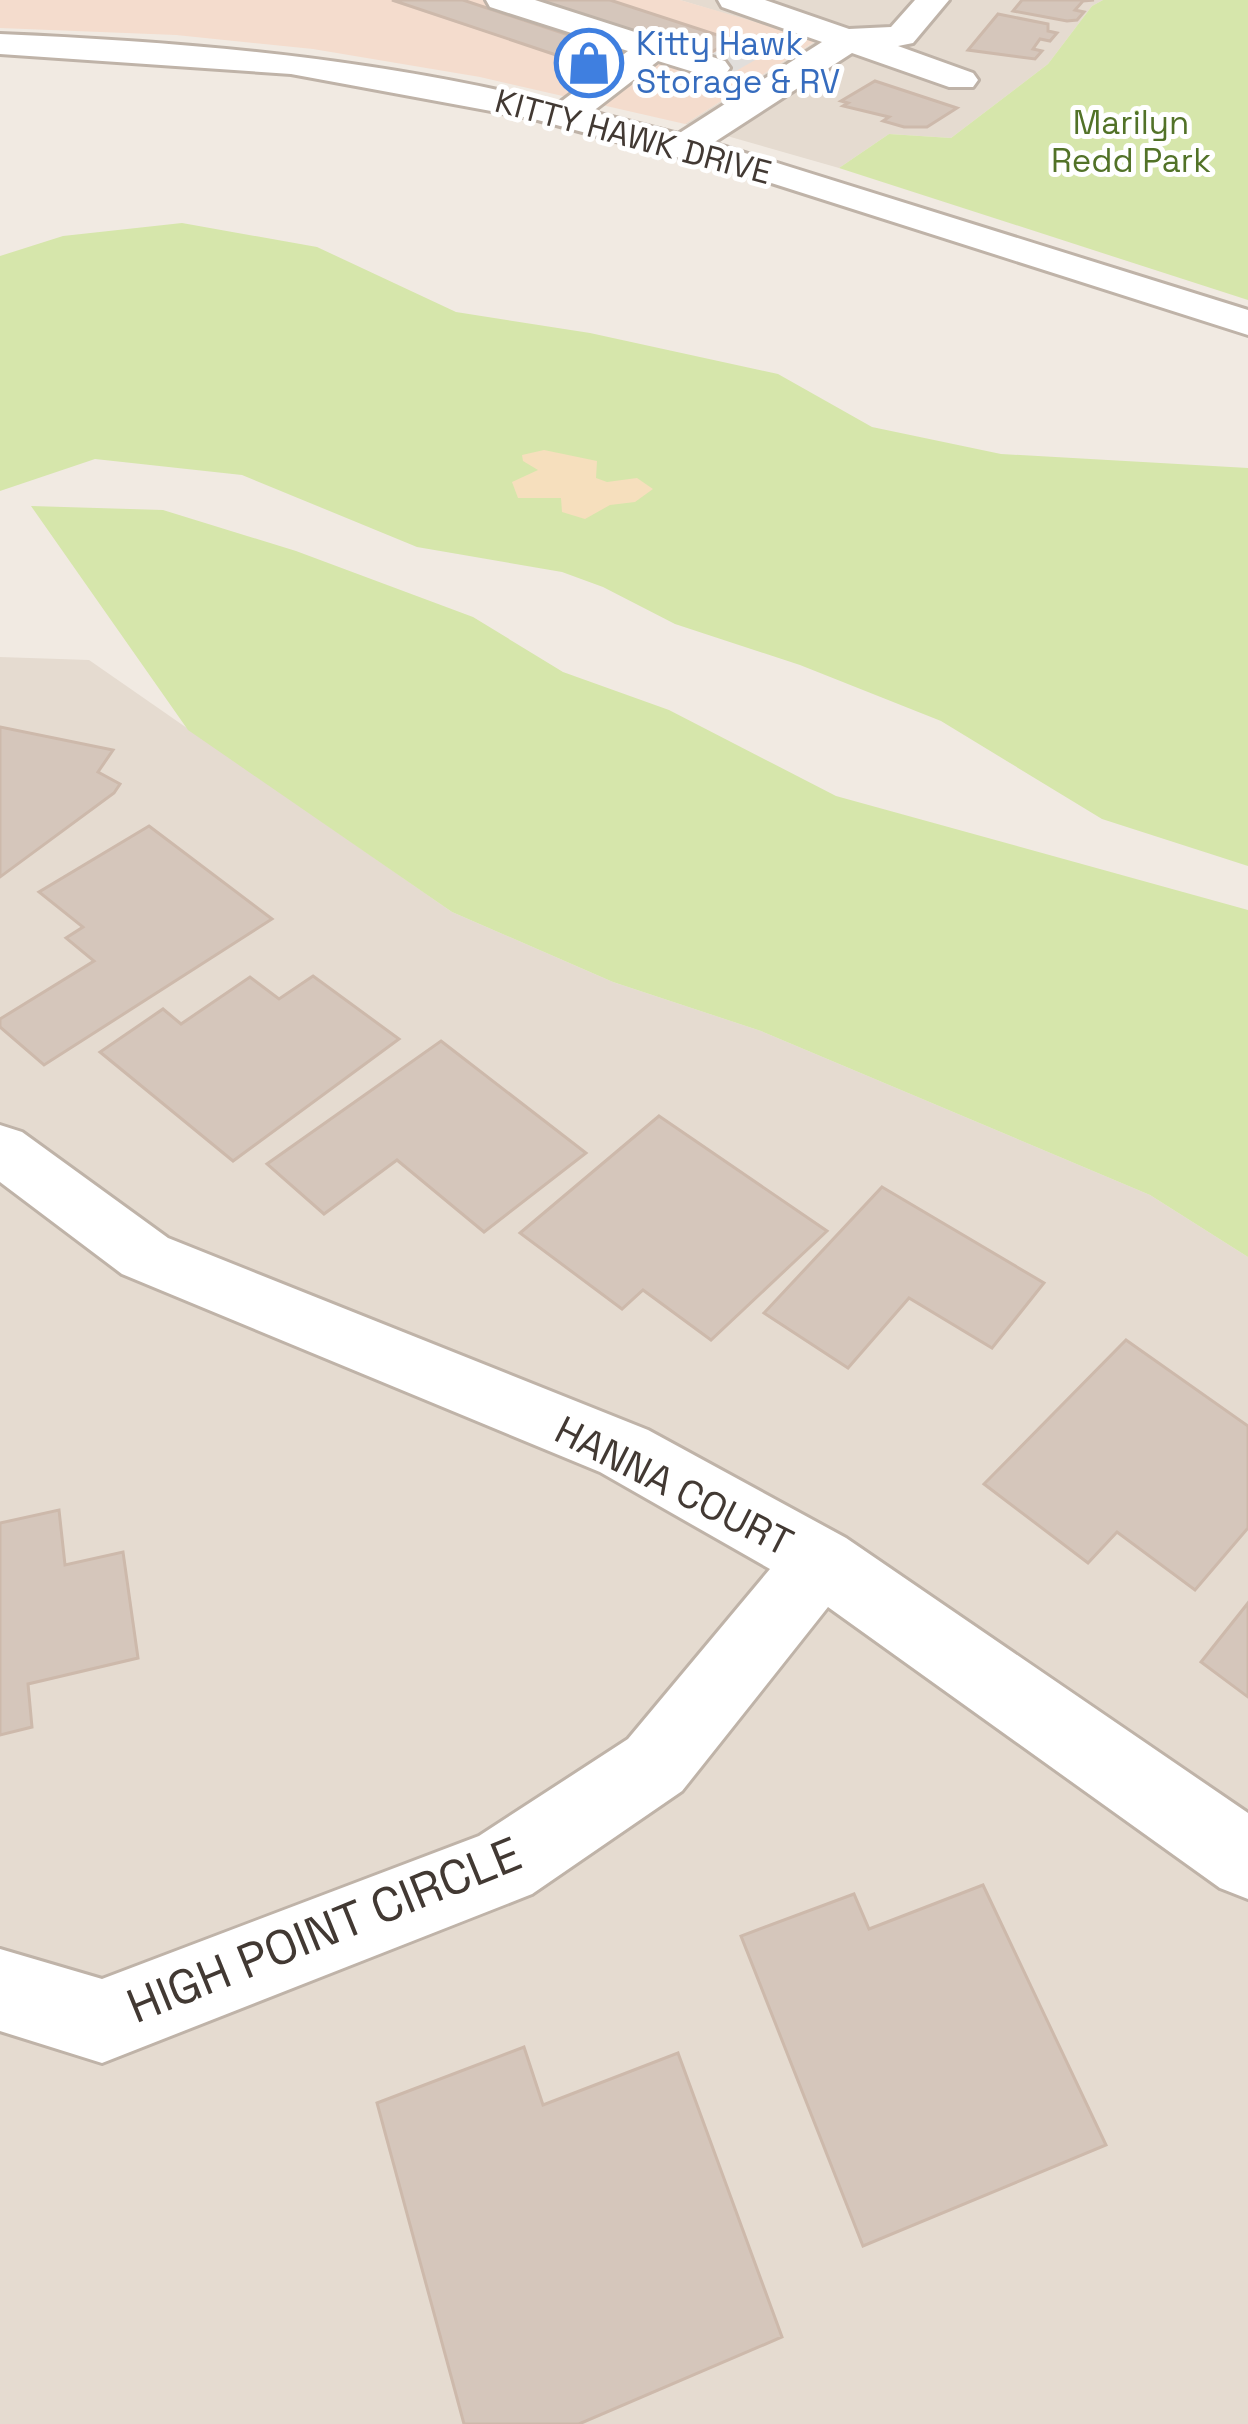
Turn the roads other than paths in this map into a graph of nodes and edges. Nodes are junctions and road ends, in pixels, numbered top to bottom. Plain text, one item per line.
1 (502, 0) edge
2 (734, 0) edge
3 (933, 0) edge
4 (850, 39) junction
5 (0, 44) edge
6 (653, 48) junction
7 (712, 68) dead end
8 (962, 80) dead end
9 (564, 116) junction
10 (684, 146) junction
11 (1248, 323) edge
12 (0, 1149) edge
13 (821, 1562) junction
14 (1248, 1860) edge
15 (0, 1990) edge

1 - 6 street
2 - 4 street
3 - 4 street
4 - 8 street
4 - 10 street
5 - 9 street, KITTY HAWK DRIVE
6 - 7 street
6 - 9 street
9 - 10 street, KITTY HAWK DRIVE
10 - 11 street, KITTY HAWK DRIVE
12 - 13 street, HANNA COURT
13 - 14 street, HANNA COURT
13 - 15 street, HIGH POINT CIRCLE

